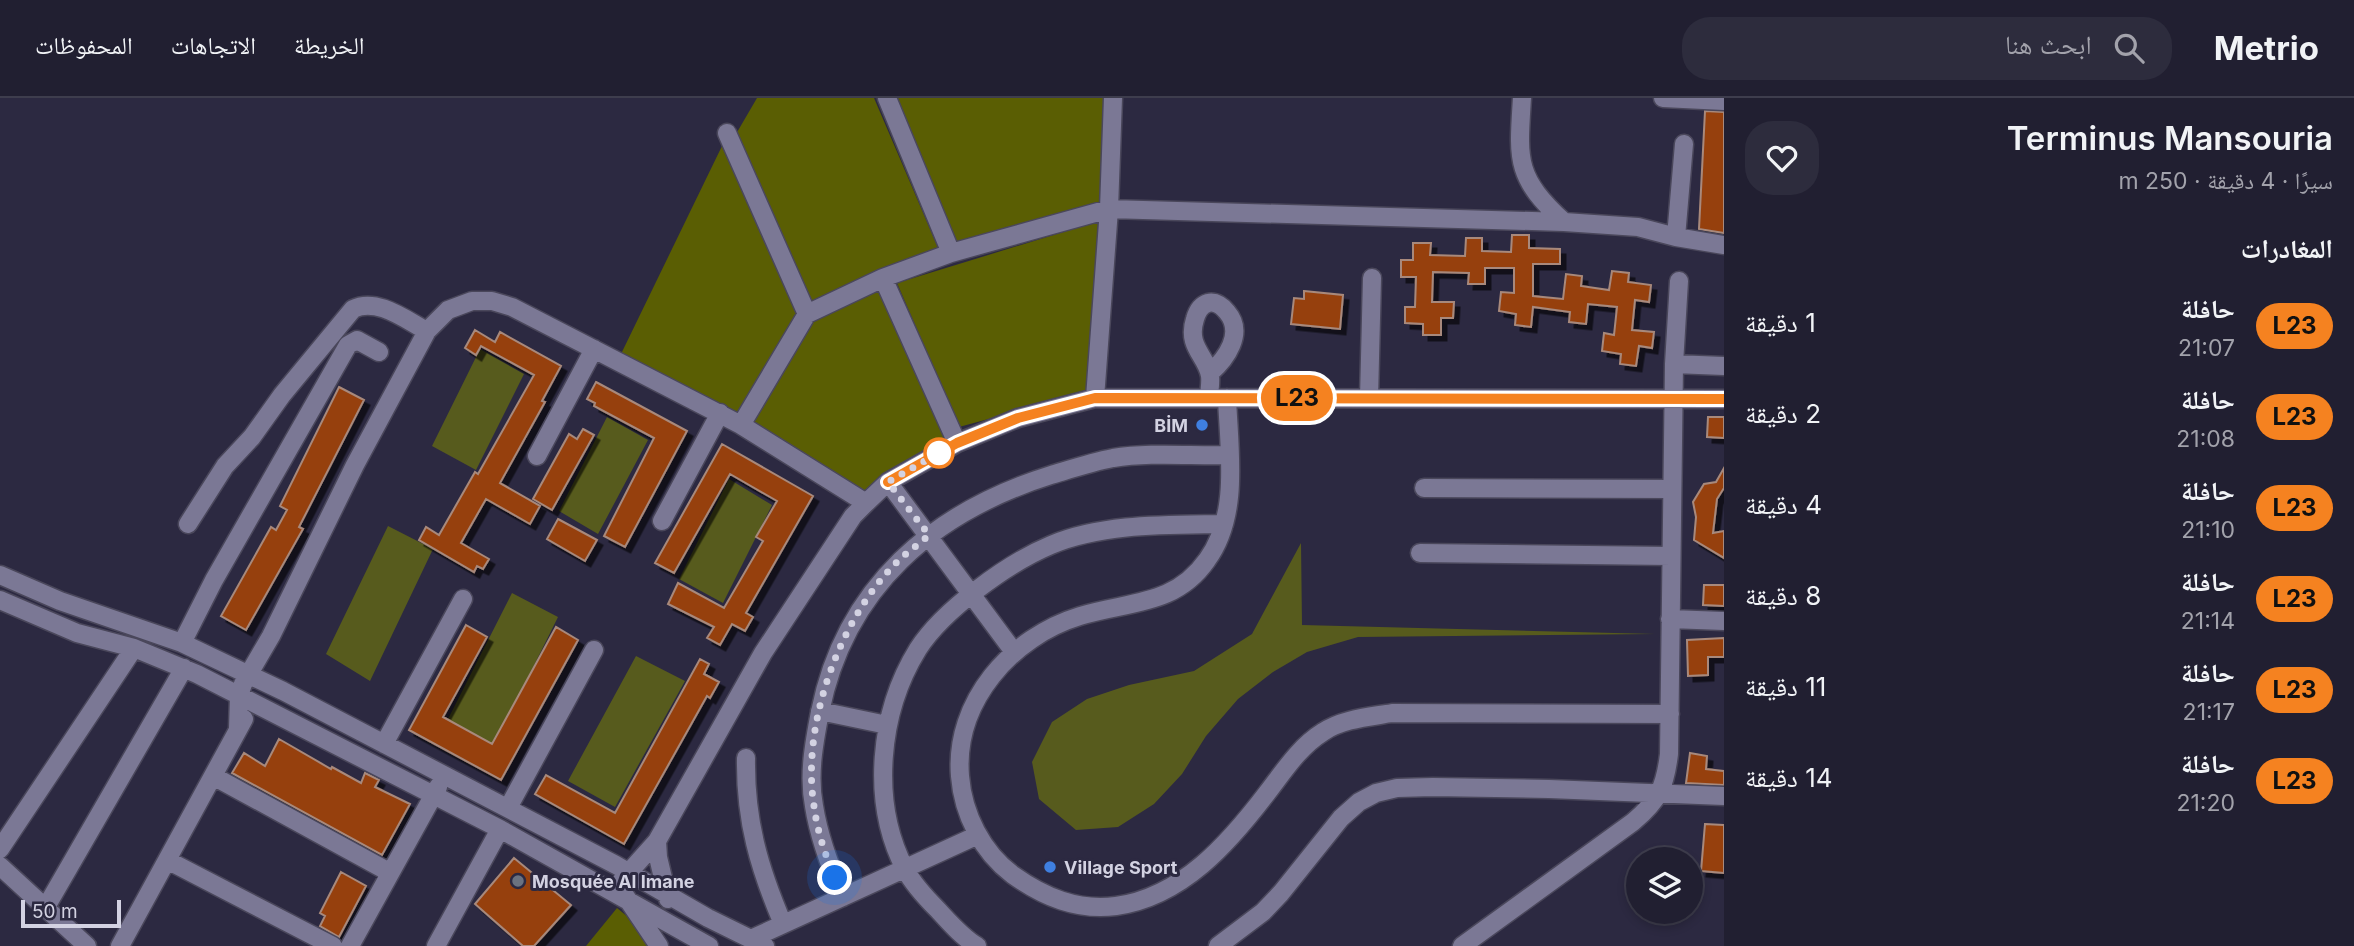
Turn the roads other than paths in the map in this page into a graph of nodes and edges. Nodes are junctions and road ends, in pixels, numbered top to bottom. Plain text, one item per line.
1 (887, 98) edge
2 (1113, 98) edge
3 (1522, 98) edge
4 (1663, 98) edge
5 (1724, 101) edge
6 (727, 133) dead end
7 (1684, 144) dead end
8 (1109, 209) junction
9 (1564, 222) junction
10 (1676, 237) junction
11 (1724, 245) edge
12 (951, 253) junction
13 (883, 278) junction
14 (1372, 278) dead end
15 (1679, 281) dead end
16 (807, 314) junction
17 (427, 331) junction
18 (594, 349) junction
19 (379, 352) dead end
20 (1674, 364) junction
21 (1724, 366) edge
22 (1210, 373) dead end
23 (1095, 398) junction
24 (1218, 398) junction
25 (1369, 398) junction
26 (1672, 398) junction
27 (1724, 399) edge
28 (720, 414) junction
29 (741, 425) junction
30 (957, 443) junction
31 (1229, 455) junction
32 (537, 456) dead end
33 (888, 482) junction
34 (1424, 488) dead end
35 (1672, 489) junction
36 (866, 503) junction
37 (662, 521) dead end
38 (188, 524) dead end
39 (1224, 524) junction
40 (929, 535) junction
41 (1420, 553) dead end
42 (1671, 556) junction
43 (0, 575) edge
44 (972, 594) junction
45 (463, 599) dead end
46 (0, 600) edge
47 (1670, 619) junction
48 (1724, 621) edge
49 (182, 643) junction
50 (134, 648) junction
51 (594, 650) dead end
52 (1014, 652) junction
53 (184, 668) junction
54 (255, 678) junction
55 (247, 700) junction
56 (820, 711) junction
57 (1670, 714) junction
58 (887, 725) junction
59 (384, 744) junction
60 (746, 758) dead end
61 (445, 775) junction
62 (213, 776) junction
63 (1661, 794) junction
64 (433, 795) junction
65 (1724, 796) edge
66 (508, 808) junction
67 (500, 829) junction
68 (978, 835) junction
69 (657, 841) junction
70 (0, 849) edge
71 (167, 860) junction
72 (0, 866) edge
73 (905, 868) junction
74 (389, 872) junction
75 (630, 872) junction
76 (667, 895) junction
77 (843, 897) junction
78 (629, 901) junction
79 (46, 907) junction
80 (669, 924) junction
81 (783, 924) junction
82 (758, 943) edge
83 (1469, 944) edge
84 (87, 946) edge
85 (120, 946) edge
86 (333, 946) edge
87 (350, 946) edge
88 (436, 946) edge
89 (659, 946) edge
90 (666, 946) edge
91 (709, 946) edge
92 (977, 946) edge
93 (1218, 946) edge

1 - 12 street
2 - 8 street
3 - 9 street
4 - 5 street
6 - 16 street
7 - 10 street
8 - 9 street
8 - 12 street
8 - 23 street
9 - 10 street
10 - 11 street
12 - 13 street
13 - 16 street
13 - 30 street
14 - 25 street
15 - 20 street
16 - 29 street
17 - 18 street
17 - 38 street
17 - 54 street
18 - 28 street
18 - 32 street
19 - 49 street
20 - 21 street
20 - 26 street
22 - 24 street
23 - 24 street
23 - 30 street
24 - 25 street
24 - 31 street
25 - 26 street
26 - 27 street
26 - 35 street
28 - 29 street
28 - 37 street
29 - 36 street
30 - 33 street
31 - 39 street
31 - 40 street
33 - 36 street
33 - 40 street
34 - 35 street
35 - 42 street
36 - 69 street
39 - 44 street
39 - 52 street
40 - 44 street
40 - 56 street
41 - 42 street
42 - 47 street
43 - 49 street
44 - 52 street
44 - 58 street
45 - 59 street
46 - 50 street
47 - 48 street
47 - 57 street
49 - 54 street
50 - 53 street
50 - 70 street
51 - 66 street
52 - 68 street
53 - 55 street
53 - 79 street
54 - 55 street
54 - 59 street
55 - 62 street
55 - 64 street
56 - 58 street
56 - 77 street
57 - 63 street
57 - 68 street
58 - 73 street
59 - 61 street
60 - 81 street
61 - 64 street
61 - 66 street
62 - 71 street
62 - 74 street
63 - 65 street
63 - 83 street
63 - 93 street
64 - 67 street
64 - 74 street
66 - 75 street
67 - 78 street
67 - 88 street
68 - 73 street
69 - 75 street
69 - 76 street
71 - 85 street
71 - 86 street
72 - 79 street
73 - 77 street
73 - 92 street
74 - 87 street
75 - 76 street
75 - 78 street
76 - 80 street
76 - 82 street
77 - 81 street
78 - 80 street
78 - 89 street
79 - 84 street
80 - 90 street
80 - 91 street
81 - 82 street

